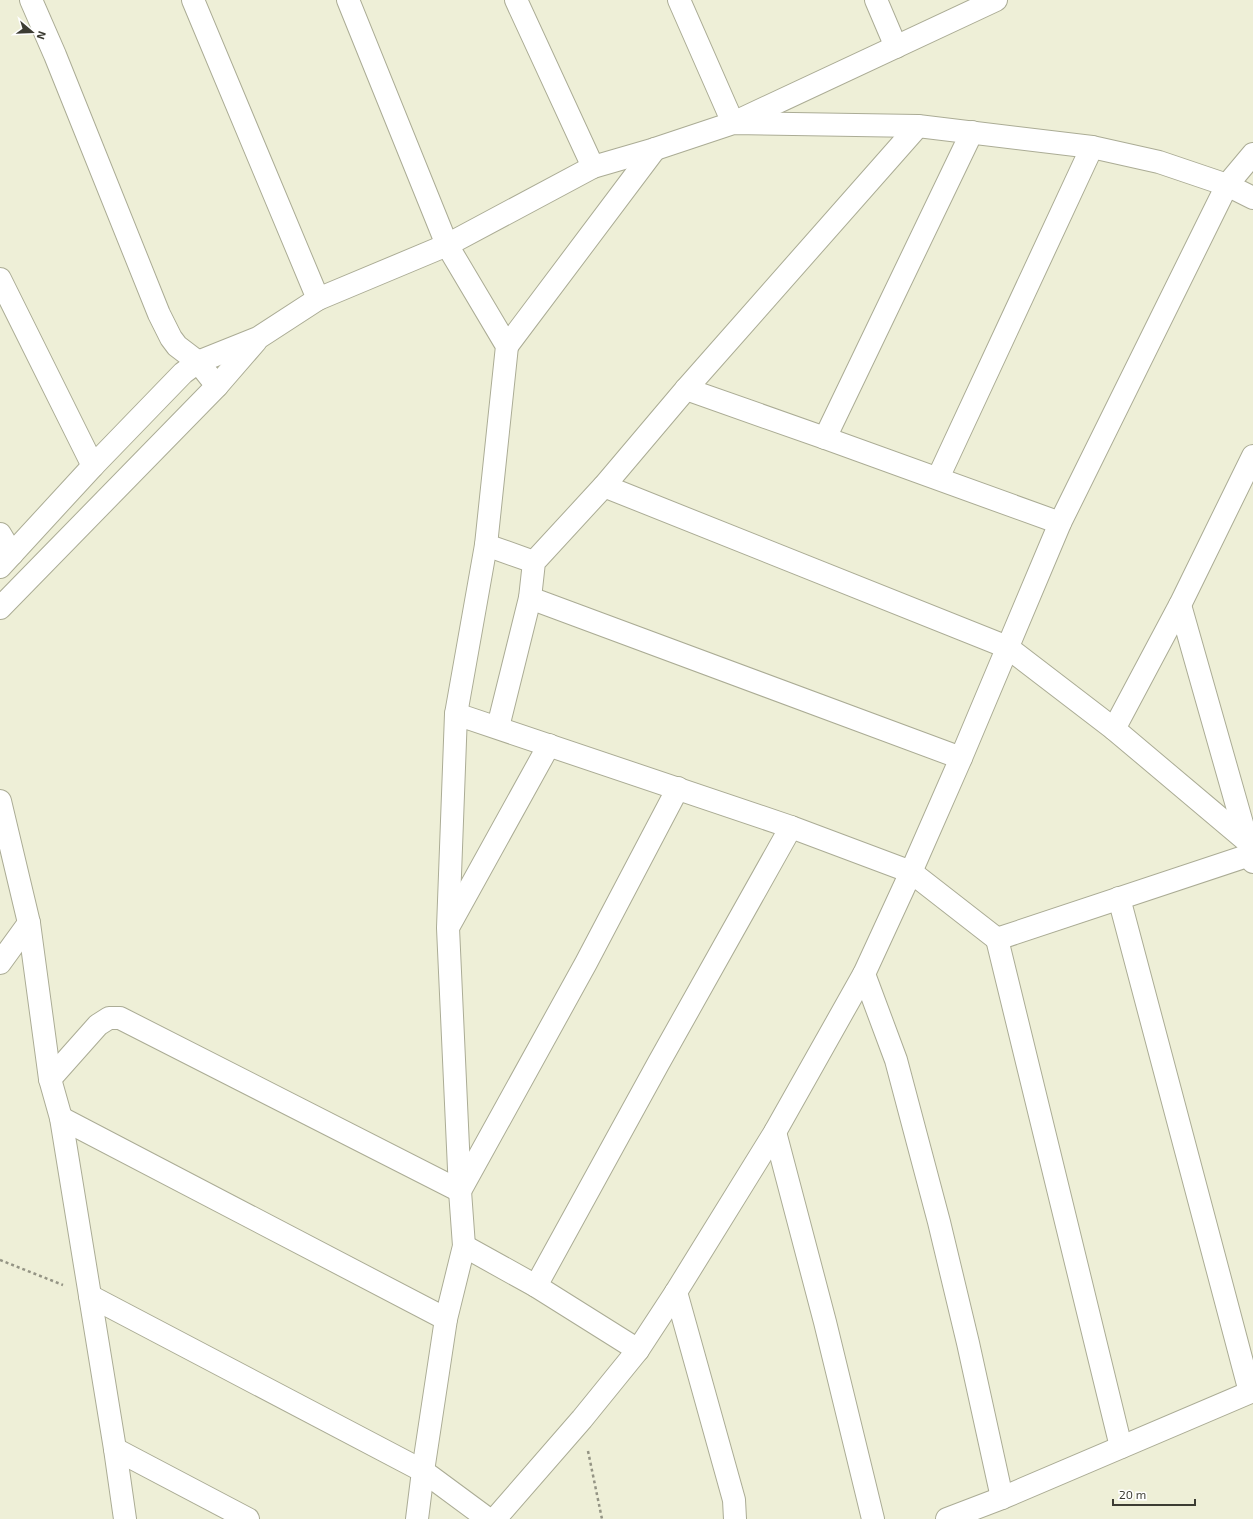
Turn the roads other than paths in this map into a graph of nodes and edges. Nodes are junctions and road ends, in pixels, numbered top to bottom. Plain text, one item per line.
1 (31, 0) edge
2 (193, 0) edge
3 (348, 0) edge
4 (516, 0) edge
5 (679, 0) edge
6 (876, 0) edge
7 (996, 0) edge
8 (896, 47) junction
9 (733, 123) junction
10 (918, 126) junction
11 (972, 132) junction
12 (1092, 147) junction
13 (655, 149) junction
14 (1253, 154) edge
15 (593, 167) junction
16 (1227, 185) junction
17 (1253, 198) edge
18 (447, 245) junction
19 (0, 279) edge
20 (318, 299) junction
21 (258, 338) junction
22 (507, 346) junction
23 (198, 362) junction
24 (217, 386) junction
25 (686, 389) junction
26 (825, 438) junction
27 (1253, 456) edge
28 (93, 466) junction
29 (938, 478) junction
30 (604, 486) junction
31 (1060, 523) junction
32 (0, 534) edge
33 (486, 545) junction
34 (6, 560) edge
35 (534, 562) junction
36 (530, 598) junction
37 (1180, 606) junction
38 (0, 608) edge
39 (1007, 647) junction
40 (456, 714) junction
41 (498, 727) junction
42 (1114, 729) junction
43 (549, 745) junction
44 (961, 758) junction
45 (678, 788) junction
46 (0, 801) edge
47 (791, 827) junction
48 (1251, 853) edge
49 (911, 872) junction
50 (1120, 898) junction
51 (29, 923) junction
52 (448, 928) junction
53 (997, 939) junction
54 (0, 963) edge
55 (864, 974) junction
56 (50, 1079) junction
57 (61, 1118) junction
58 (776, 1132) junction
59 (460, 1191) junction
60 (464, 1246) junction
61 (536, 1286) junction
62 (676, 1292) junction
63 (90, 1296) junction
64 (446, 1319) junction
65 (638, 1350) junction
66 (1252, 1392) edge
67 (1121, 1447) junction
68 (115, 1449) junction
69 (423, 1471) junction
70 (1002, 1498) junction
71 (125, 1519) edge
72 (248, 1519) edge
73 (417, 1519) edge
74 (488, 1519) edge
75 (495, 1519) edge
76 (734, 1519) edge
77 (873, 1519) edge
78 (947, 1519) edge

1 - 23 street
2 - 20 street
3 - 18 street
4 - 15 street
5 - 9 street
6 - 8 street
7 - 8 street
8 - 9 street
9 - 10 street
9 - 13 street
10 - 11 street
10 - 25 street
11 - 12 street
11 - 26 street
12 - 16 street
12 - 29 street
13 - 15 street
13 - 22 street
14 - 16 street
15 - 18 street
16 - 17 street
16 - 31 street
18 - 20 street
18 - 22 street
19 - 28 street
20 - 21 street
21 - 23 street
21 - 24 street
22 - 33 street
23 - 24 street
23 - 28 street
24 - 38 street
25 - 26 street
25 - 30 street
26 - 29 street
27 - 37 street
28 - 34 street
29 - 31 street
30 - 35 street
30 - 39 street
31 - 39 street
32 - 34 street
33 - 35 street
33 - 40 street
35 - 36 street
36 - 41 street
36 - 44 street
37 - 42 street
37 - 48 street
39 - 42 street
39 - 44 street
40 - 41 street
40 - 52 street
41 - 43 street
42 - 48 street
43 - 45 street
43 - 52 street
44 - 49 street
45 - 47 street
45 - 59 street
46 - 51 street
47 - 49 street
47 - 61 street
48 - 50 street
49 - 53 street
49 - 55 street
50 - 53 street
50 - 66 street
51 - 54 street
51 - 56 street
52 - 59 street
53 - 67 street
55 - 58 street
55 - 70 street
56 - 57 street
56 - 59 street
57 - 63 street
57 - 64 street
58 - 62 street
58 - 77 street
59 - 60 street
60 - 61 street
60 - 64 street
61 - 65 street
62 - 65 street
62 - 76 street
63 - 68 street
63 - 69 street
64 - 69 street
65 - 75 street
66 - 67 street
67 - 70 street
68 - 71 street
68 - 72 street
69 - 73 street
69 - 74 street
70 - 78 street

